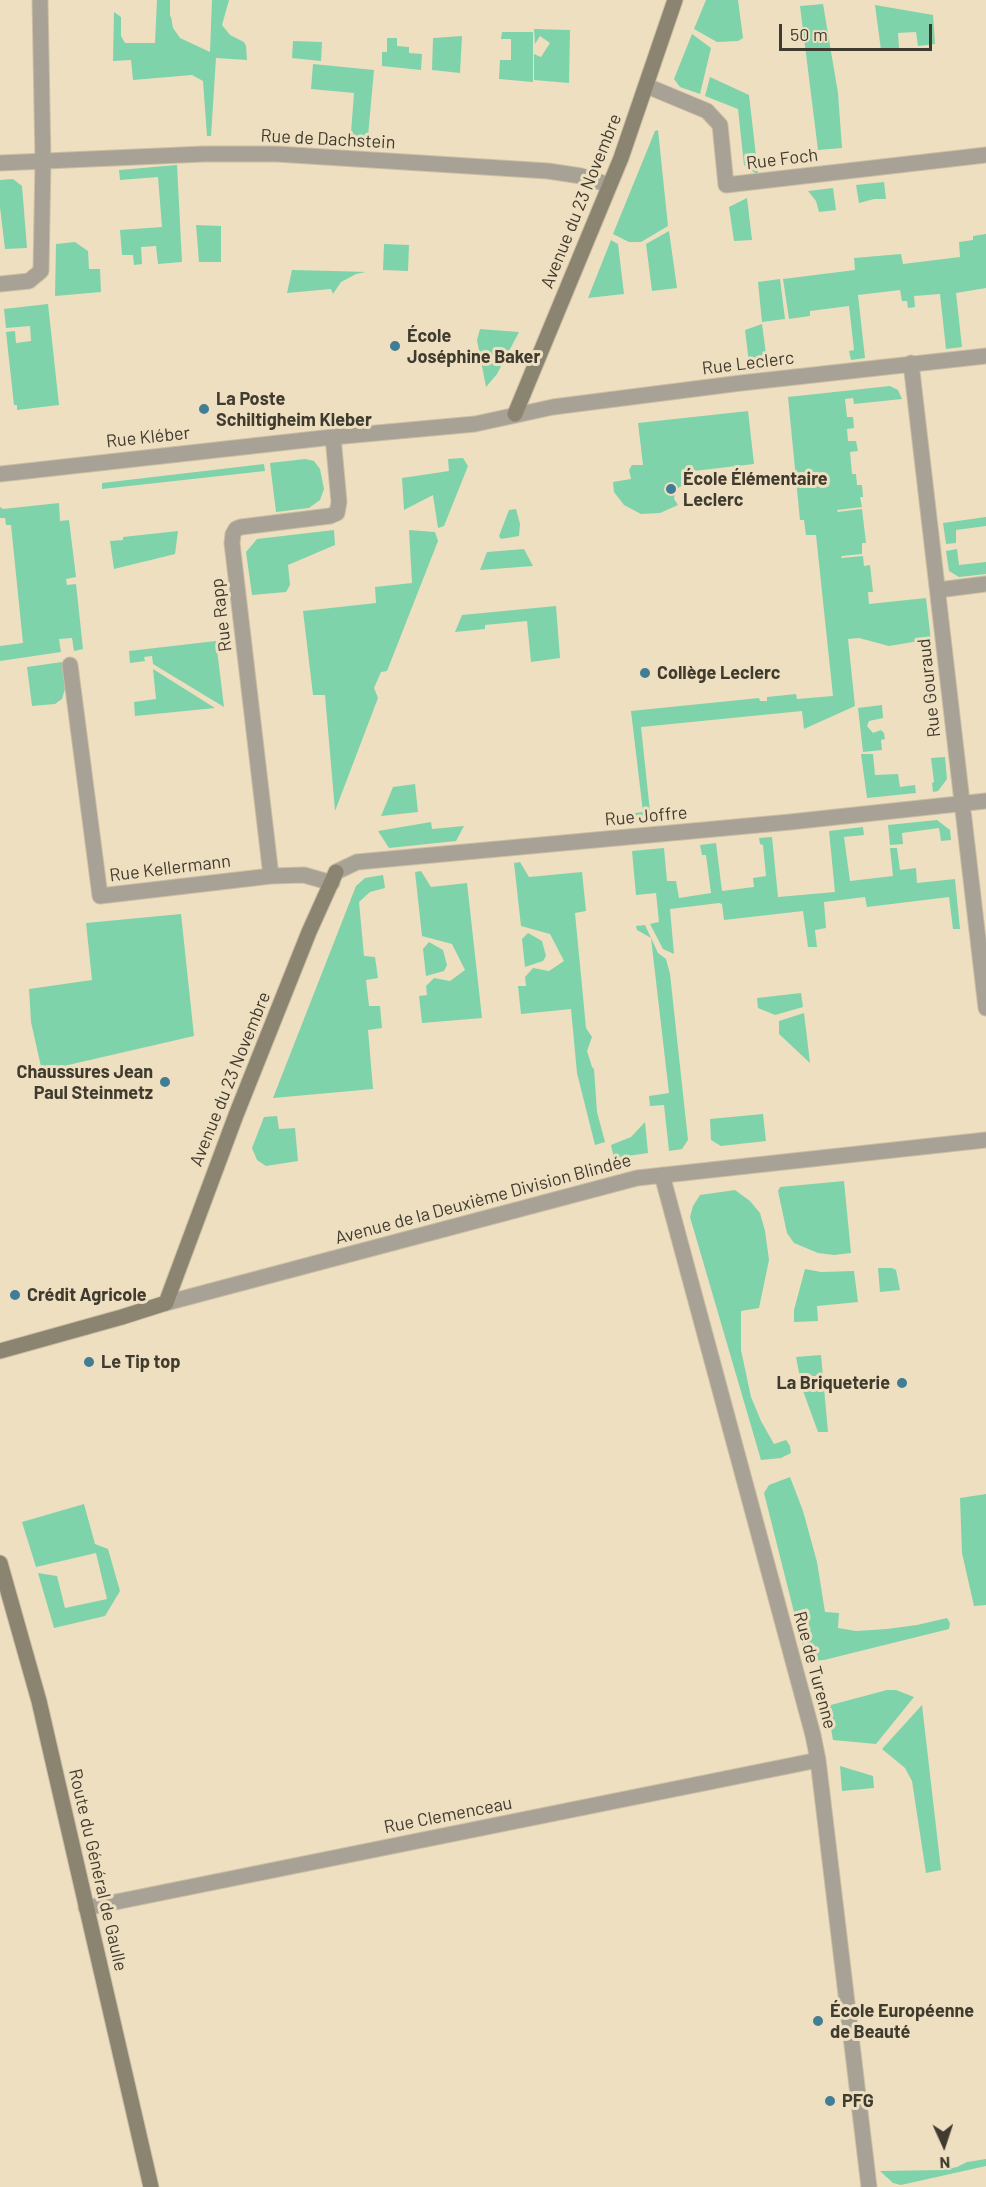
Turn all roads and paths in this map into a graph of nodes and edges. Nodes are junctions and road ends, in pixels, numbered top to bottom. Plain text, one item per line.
1 (40, 0) edge
2 (675, 0) edge
3 (647, 86) junction
4 (986, 155) edge
5 (43, 161) junction
6 (0, 163) edge
7 (609, 185) junction
8 (0, 284) edge
9 (986, 356) edge
10 (911, 363) junction
11 (515, 414) junction
12 (333, 437) junction
13 (0, 474) edge
14 (986, 584) edge
15 (938, 590) junction
16 (70, 665) dead end
17 (986, 801) edge
18 (961, 803) junction
19 (271, 876) junction
20 (334, 878) junction
21 (986, 1008) edge
22 (986, 1140) edge
23 (662, 1175) junction
24 (166, 1303) junction
25 (0, 1351) edge
26 (0, 1563) edge
27 (818, 1760) junction
28 (86, 1908) junction
29 (151, 2187) edge
30 (869, 2187) edge

1 - 5 street
2 - 3 street, Avenue du 23 Novembre
3 - 4 street, Rue Foch
3 - 7 street, Avenue du 23 Novembre
5 - 6 street, Rue de Dachstein
5 - 7 street, Rue de Dachstein
5 - 8 street
7 - 11 street, Avenue du 23 Novembre
9 - 10 street, Rue Leclerc
10 - 11 street, Rue Leclerc
10 - 15 street, Rue Gouraud
11 - 12 street, Rue Kléber
12 - 13 street, Rue Kléber
12 - 19 street, Rue Rapp
14 - 15 street
15 - 18 street, Rue Gouraud
16 - 19 street, Rue Kellermann
17 - 18 street, Rue Joffre
18 - 20 street, Rue Joffre
18 - 21 street, Rue Gouraud
19 - 20 street, Rue Kellermann
20 - 24 street, Avenue du 23 Novembre
22 - 23 street, Avenue de la Deuxième Division Blindée
23 - 24 street, Avenue de la Deuxième Division Blindée
23 - 27 street, Rue de Turenne
24 - 25 street, Avenue de la Deuxième Division Blindée
26 - 28 street, Route du Général de Gaulle
27 - 28 street, Rue Clemenceau
27 - 30 street, Rue de Turenne
28 - 29 street, Route du Général de Gaulle

